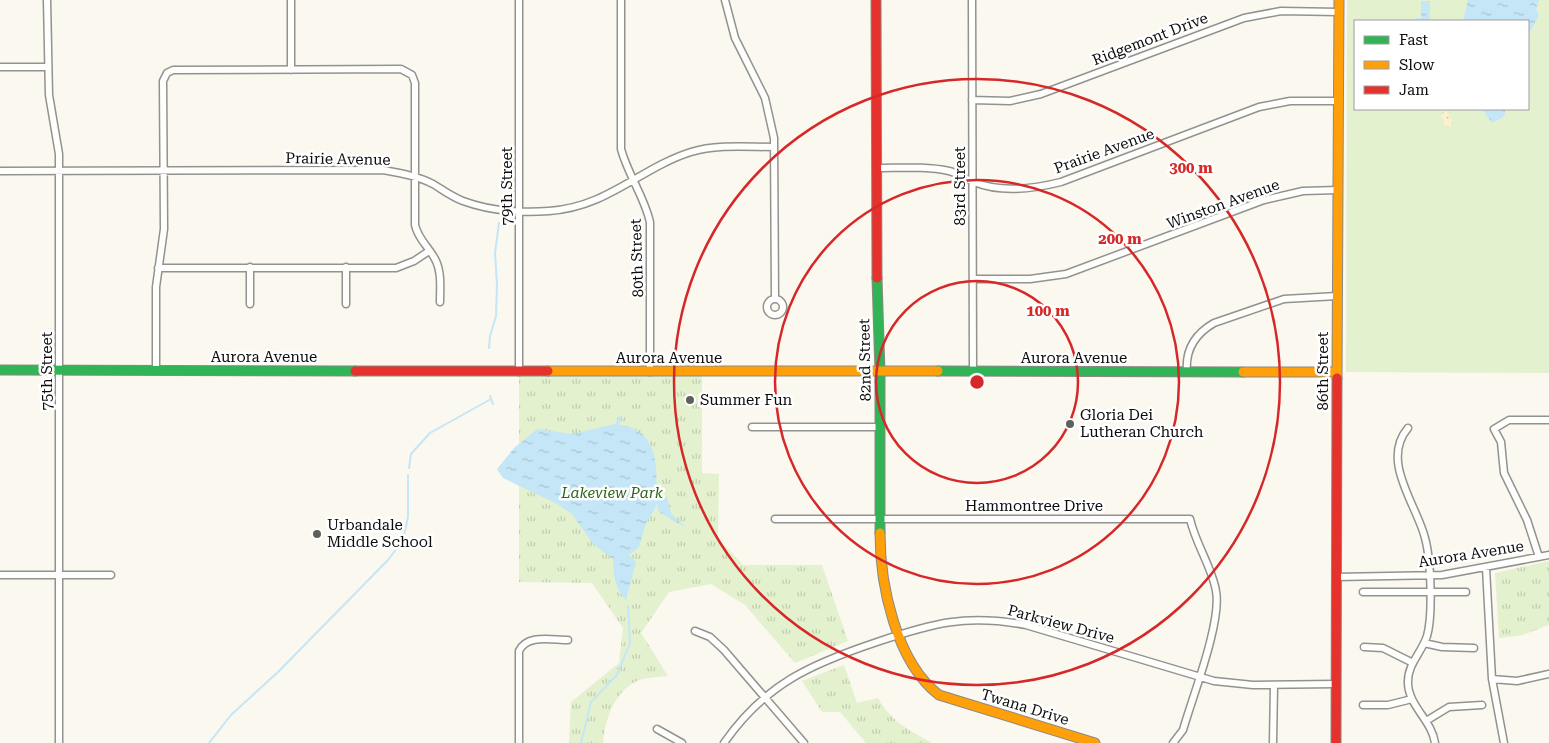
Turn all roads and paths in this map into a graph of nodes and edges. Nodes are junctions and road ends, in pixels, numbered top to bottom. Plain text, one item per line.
1 (47, 0) edge
2 (291, 0) edge
3 (519, 0) edge
4 (621, 0) edge
5 (725, 0) edge
6 (876, 0) edge
7 (972, 0) edge
8 (1339, 0) edge
9 (1338, 12) junction
10 (0, 67) edge
11 (47, 67) junction
12 (291, 70) junction
13 (972, 100) junction
14 (1338, 101) junction
15 (774, 146) junction
16 (876, 168) junction
17 (0, 171) edge
18 (59, 171) junction
19 (164, 171) junction
20 (415, 177) junction
21 (634, 181) junction
22 (972, 182) junction
23 (1338, 190) junction
24 (519, 211) junction
25 (429, 250) junction
26 (158, 268) junction
27 (250, 268) junction
28 (346, 268) junction
29 (973, 279) junction
30 (1338, 296) junction
31 (775, 299) dead end
32 (440, 302) dead end
33 (250, 304) dead end
34 (346, 304) dead end
35 (0, 370) edge
36 (59, 370) junction
37 (156, 370) junction
38 (519, 372) junction
39 (650, 372) junction
40 (880, 372) junction
41 (973, 372) junction
42 (1187, 372) junction
43 (1337, 372) junction
44 (1549, 420) edge
45 (752, 427) dead end
46 (880, 427) junction
47 (1408, 428) dead end
48 (775, 519) dead end
49 (879, 519) junction
50 (1549, 555) edge
51 (1539, 557) junction
52 (1486, 568) junction
53 (0, 575) edge
54 (59, 575) junction
55 (110, 575) dead end
56 (1430, 576) junction
57 (1336, 577) junction
58 (1363, 592) dead end
59 (1430, 592) junction
60 (1466, 592) dead end
61 (695, 631) dead end
62 (900, 634) junction
63 (568, 640) dead end
64 (1424, 642) junction
65 (1364, 647) dead end
66 (1474, 648) dead end
67 (1413, 663) junction
68 (1549, 674) edge
69 (1198, 677) junction
70 (1492, 679) junction
71 (1336, 684) junction
72 (1274, 685) junction
73 (765, 698) junction
74 (946, 698) joint
75 (1412, 699) junction
76 (1363, 705) dead end
77 (1482, 706) dead end
78 (1426, 721) junction
79 (657, 729) dead end
80 (59, 743) edge
81 (520, 743) edge
82 (682, 743) edge
83 (724, 743) edge
84 (804, 743) edge
85 (1095, 743) edge
86 (1173, 743) edge
87 (1273, 743) edge
88 (1336, 743) edge
89 (1435, 743) edge
90 (1504, 743) edge

1 - 11 street, 75th Street
2 - 12 street
3 - 24 street, 79th Street
4 - 21 street, 80th Street
5 - 15 street
6 - 16 street, 82nd Street
7 - 13 street, 83rd Street
8 - 9 street, 86th Street
9 - 13 street, Ridgemont Drive
9 - 14 street, 86th Street
10 - 11 street
11 - 18 street, 75th Street
12 - 19 street
12 - 20 street
13 - 22 street, 83rd Street
14 - 22 street, Prairie Avenue
14 - 23 street, 86th Street
15 - 21 street, Prairie Avenue
15 - 31 street
16 - 22 street, Prairie Avenue
16 - 40 street, 82nd Street
17 - 18 street, Prairie Avenue
18 - 19 street, Prairie Avenue
18 - 36 street, 75th Street
19 - 20 street, Prairie Avenue
19 - 26 street
20 - 24 street, Prairie Avenue
20 - 25 street
21 - 24 street, Prairie Avenue
21 - 39 street, 80th Street
22 - 29 street, 83rd Street
23 - 29 street, Winston Avenue
23 - 30 street, 86th Street
24 - 38 street, 79th Street
25 - 28 street
25 - 32 street
26 - 27 street
26 - 37 street
27 - 28 street
27 - 33 street
28 - 34 street
29 - 41 street, 83rd Street
30 - 42 street
30 - 43 street, 86th Street
35 - 36 street, Aurora Avenue
36 - 37 street, Aurora Avenue
36 - 54 street, 75th Street
37 - 38 street, Aurora Avenue
38 - 39 street, Aurora Avenue
39 - 40 street, Aurora Avenue
40 - 41 street, Aurora Avenue
40 - 46 street, 82nd Street
41 - 42 street, Aurora Avenue
42 - 43 street, Aurora Avenue
43 - 57 street, 86th Street
44 - 51 street
45 - 46 street
46 - 49 street, 82nd Street
47 - 56 street
48 - 49 street, Hammontree Drive
49 - 62 street, 82nd Street
49 - 69 street, Hammontree Drive
50 - 51 street, Aurora Avenue
51 - 52 street, Aurora Avenue
52 - 56 street, Aurora Avenue
52 - 70 street
53 - 54 street
54 - 55 street
54 - 80 street, 75th Street
56 - 57 street, Aurora Avenue
56 - 59 street
57 - 71 street, 86th Street
58 - 59 street
59 - 60 street
59 - 64 street
61 - 73 street
62 - 69 street, Parkview Drive
62 - 73 street, Parkview Drive
62 - 74 street, 82nd Street
63 - 81 street
64 - 66 street
64 - 67 street
65 - 67 street
67 - 75 street
68 - 70 street
69 - 72 street, Parkview Drive
69 - 86 street
70 - 90 street
71 - 72 street, Parkview Drive
71 - 88 street, 86th Street
72 - 87 street
73 - 83 street, Parkview Drive
73 - 84 street
74 - 85 street, Twana Drive
75 - 76 street
75 - 78 street
77 - 78 street
78 - 89 street
79 - 82 street

